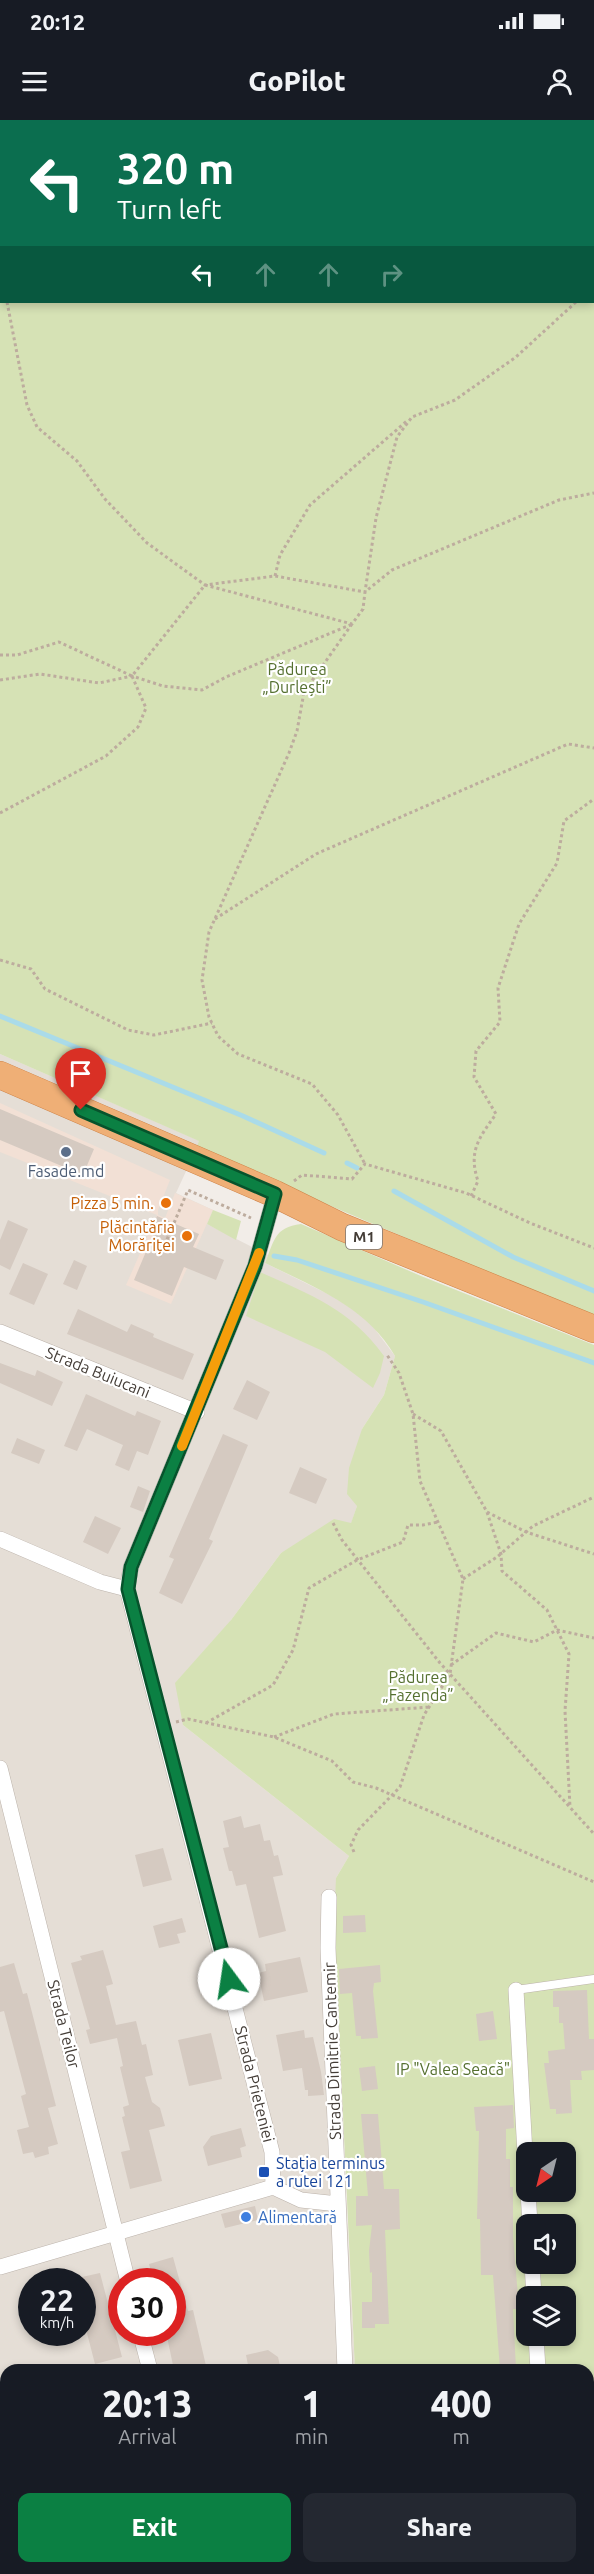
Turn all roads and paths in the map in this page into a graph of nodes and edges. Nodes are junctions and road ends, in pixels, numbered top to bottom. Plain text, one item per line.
1 (7, 303) edge
2 (575, 303) edge
3 (412, 417) junction
4 (594, 493) edge
5 (275, 576) junction
6 (205, 585) junction
7 (365, 592) junction
8 (352, 624) junction
9 (0, 655) edge
10 (132, 676) junction
11 (0, 680) edge
12 (594, 748) edge
13 (594, 799) edge
14 (0, 813) edge
15 (214, 920) junction
16 (0, 960) edge
17 (212, 1023) junction
18 (0, 1075) edge
19 (365, 1164) junction
20 (275, 1194) junction
21 (471, 1196) junction
22 (267, 1225) junction
23 (594, 1248) edge
24 (160, 1256) dead end
25 (594, 1329) edge
26 (0, 1332) edge
27 (387, 1355) dead end
28 (197, 1412) junction
29 (413, 1414) junction
30 (594, 1497) edge
31 (488, 1512) junction
32 (438, 1522) junction
33 (333, 1523) dead end
34 (526, 1532) junction
35 (0, 1539) edge
36 (501, 1554) junction
37 (594, 1554) edge
38 (357, 1560) junction
39 (464, 1579) junction
40 (128, 1589) junction
41 (557, 1630) junction
42 (594, 1638) edge
43 (452, 1665) junction
44 (450, 1674) junction
45 (429, 1707) junction
46 (206, 1722) junction
47 (162, 1725) junction
48 (274, 1737) junction
49 (0, 1768) edge
50 (392, 1795) junction
51 (570, 1807) junction
52 (594, 1834) edge
53 (354, 1852) dead end
54 (594, 1882) edge
55 (329, 1898) dead end
56 (594, 1979) edge
57 (516, 1990) joint
58 (524, 2142) edge
59 (273, 2187) junction
60 (338, 2204) junction
61 (116, 2235) junction
62 (0, 2267) edge
63 (124, 2268) edge
64 (144, 2346) edge
65 (537, 2346) edge
66 (148, 2364) edge
67 (345, 2364) edge
68 (538, 2364) edge

1 - 6 path
2 - 3 path
3 - 5 path
3 - 7 path
4 - 7 path
5 - 6 path
5 - 7 path
6 - 8 path
6 - 10 path
7 - 8 path
8 - 10 path
8 - 15 path
9 - 10 path
10 - 11 path
10 - 14 path
12 - 15 path
13 - 21 path
15 - 17 path
16 - 17 path
17 - 19 path
18 - 20 highway, M1
19 - 20 path
19 - 21 path
20 - 22 street, Strada Prieteniei
20 - 25 highway, M1
21 - 23 path
22 - 24 path
22 - 28 street, Strada Prieteniei
26 - 28 street, Strada Buiucani
27 - 29 path
28 - 40 street, Strada Prieteniei
29 - 31 path
29 - 32 path
30 - 34 path
31 - 34 path
31 - 36 path
32 - 38 path
32 - 39 path
33 - 38 path
34 - 36 path
34 - 37 path
35 - 40 street
36 - 39 path
36 - 41 path
38 - 44 path
38 - 46 path
39 - 43 path
40 - 47 street, Strada Prieteniei
41 - 42 path
41 - 43 path
41 - 51 path
43 - 44 path
44 - 45 path
44 - 51 path
45 - 48 path
45 - 50 path
46 - 47 path
46 - 48 path
47 - 59 street, Strada Prieteniei
48 - 50 path
49 - 61 street, Strada Teilor
50 - 53 path
50 - 54 path
51 - 52 path
55 - 60 street, Strada Dimitrie Cantemir
56 - 57 lane
57 - 58 street
59 - 60 street
59 - 61 street
60 - 67 street
61 - 62 street
61 - 63 street, Strada Teilor
64 - 66 street
65 - 68 street

